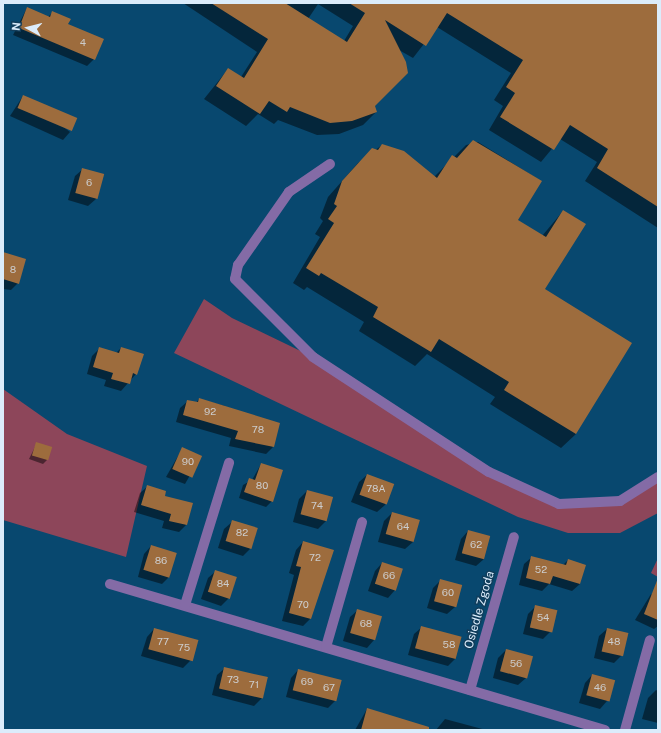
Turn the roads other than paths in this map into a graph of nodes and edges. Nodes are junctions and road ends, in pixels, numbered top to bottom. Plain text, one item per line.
1 (330, 164) dead end
2 (229, 463) dead end
3 (658, 476) edge
4 (362, 522) dead end
5 (514, 537) dead end
6 (110, 584) dead end
7 (186, 606) junction
8 (650, 640) dead end
9 (326, 647) junction
10 (470, 690) junction
11 (605, 730) edge
12 (625, 730) edge

1 - 3 street
2 - 7 street
4 - 9 street
5 - 10 street, Osiedle Zgoda
6 - 7 street
7 - 9 street
8 - 12 street
9 - 10 street
10 - 11 street

